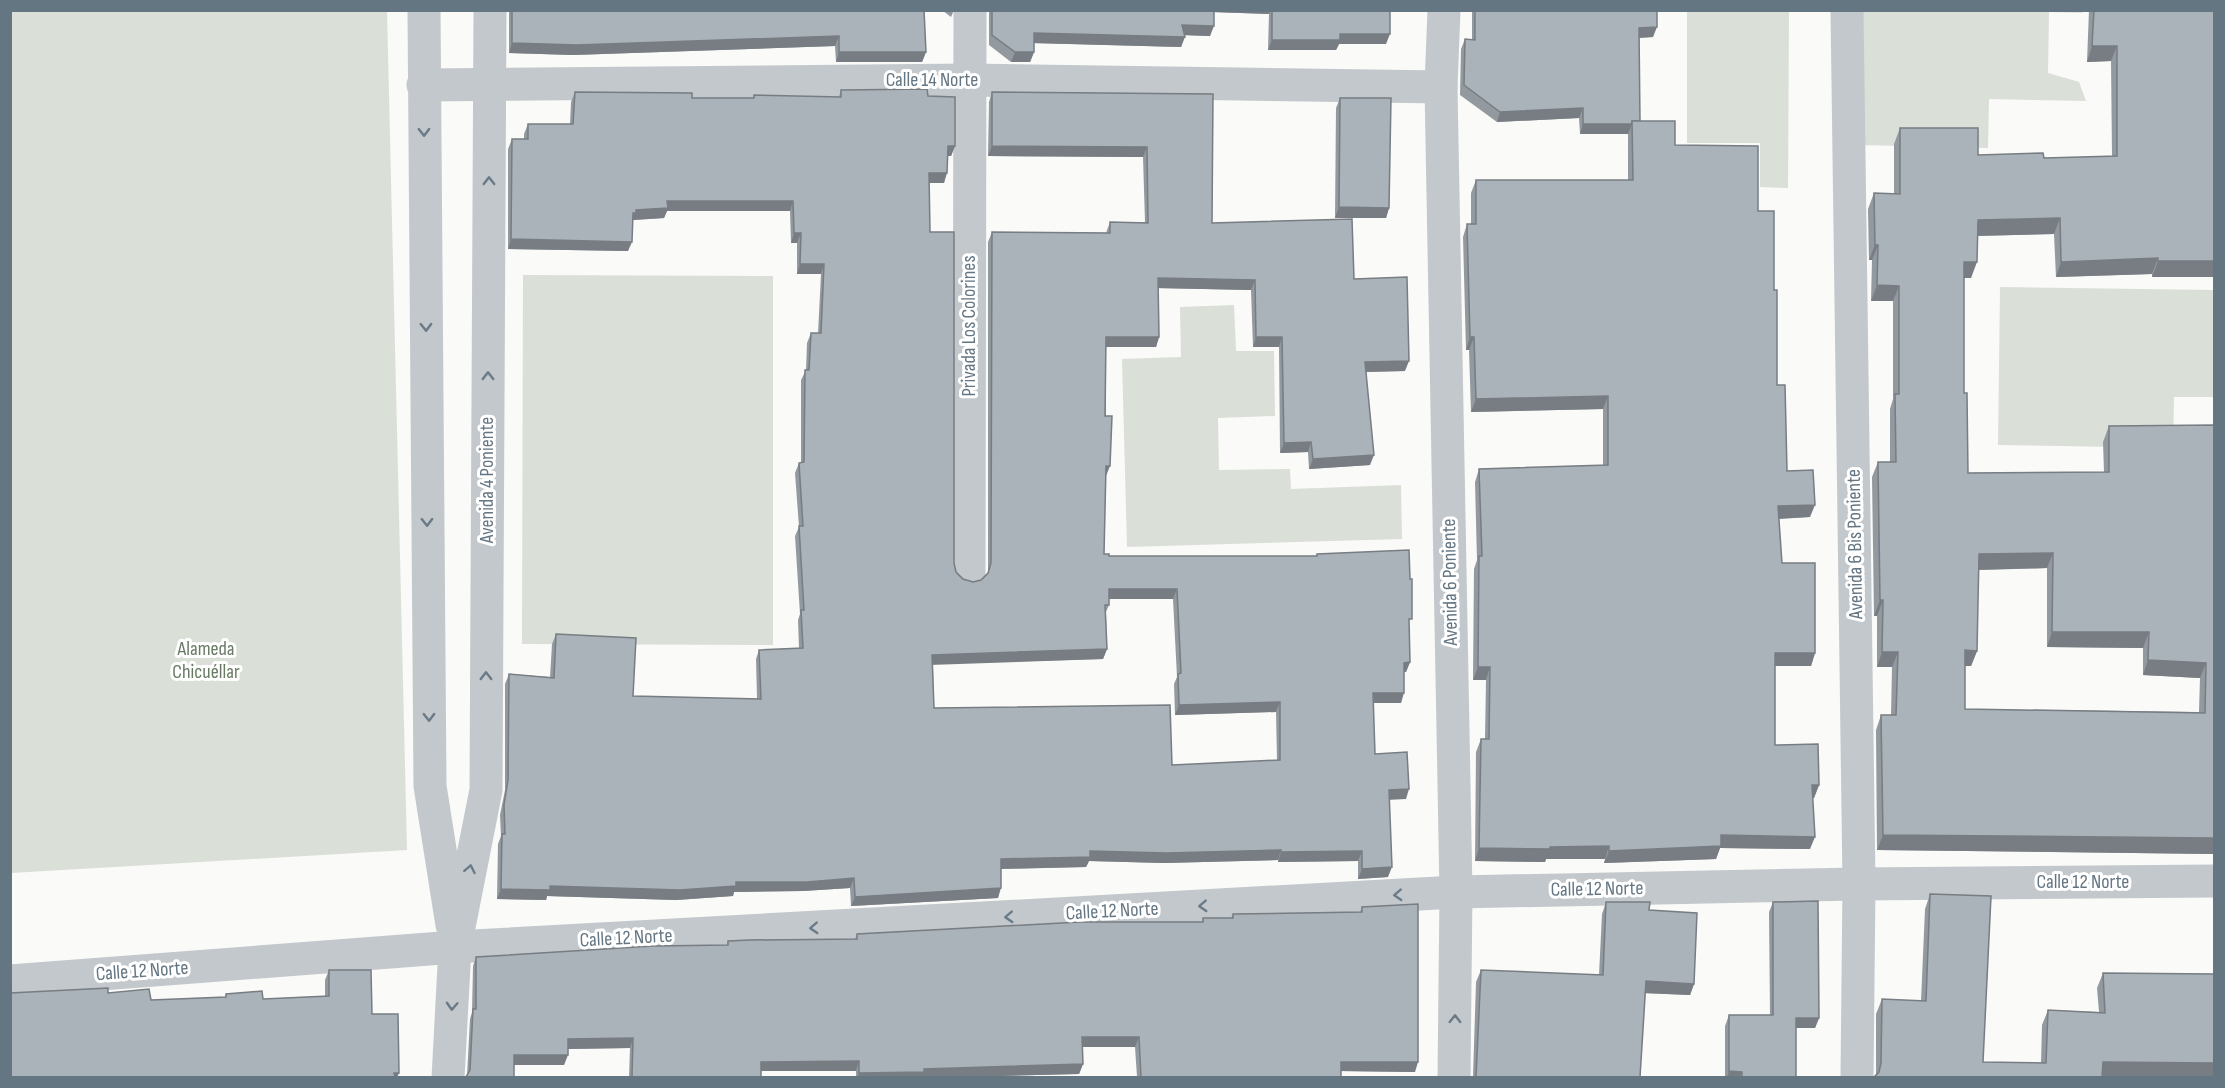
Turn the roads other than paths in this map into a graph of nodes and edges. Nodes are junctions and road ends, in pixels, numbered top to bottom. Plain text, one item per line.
1 (424, 10) edge
2 (490, 10) edge
3 (970, 10) edge
4 (1444, 10) edge
5 (1847, 10) edge
6 (970, 80) junction
7 (489, 84) junction
8 (423, 85) junction
9 (1440, 87) junction
10 (969, 573) dead end
11 (2214, 881) edge
12 (1859, 884) junction
13 (1456, 892) junction
14 (455, 947) junction
15 (10, 981) edge
16 (448, 1077) edge
17 (1454, 1077) edge
18 (1857, 1077) edge

1 - 8 street, Avenida 4 Poniente
2 - 7 street, Avenida 4 Poniente
3 - 6 street, Privada Los Colorines
4 - 9 street
5 - 12 street, Avenida 6 Bis Poniente
6 - 7 street, Calle 14 Norte
6 - 9 street, Calle 14 Norte
6 - 10 street, Privada Los Colorines
7 - 8 street, Calle 14 Norte
14 -> 7 street, Avenida 4 Poniente
8 -> 14 street, Avenida 4 Poniente
9 - 13 street, Avenida 6 Poniente
11 - 12 street, Calle 12 Norte
12 - 13 street, Calle 12 Norte
12 - 18 street, Avenida 6 Bis Poniente
13 -> 14 street, Calle 12 Norte
17 -> 13 street, Avenida 6 Poniente
14 - 15 street, Calle 12 Norte
14 -> 16 street, Avenida 4 Poniente

